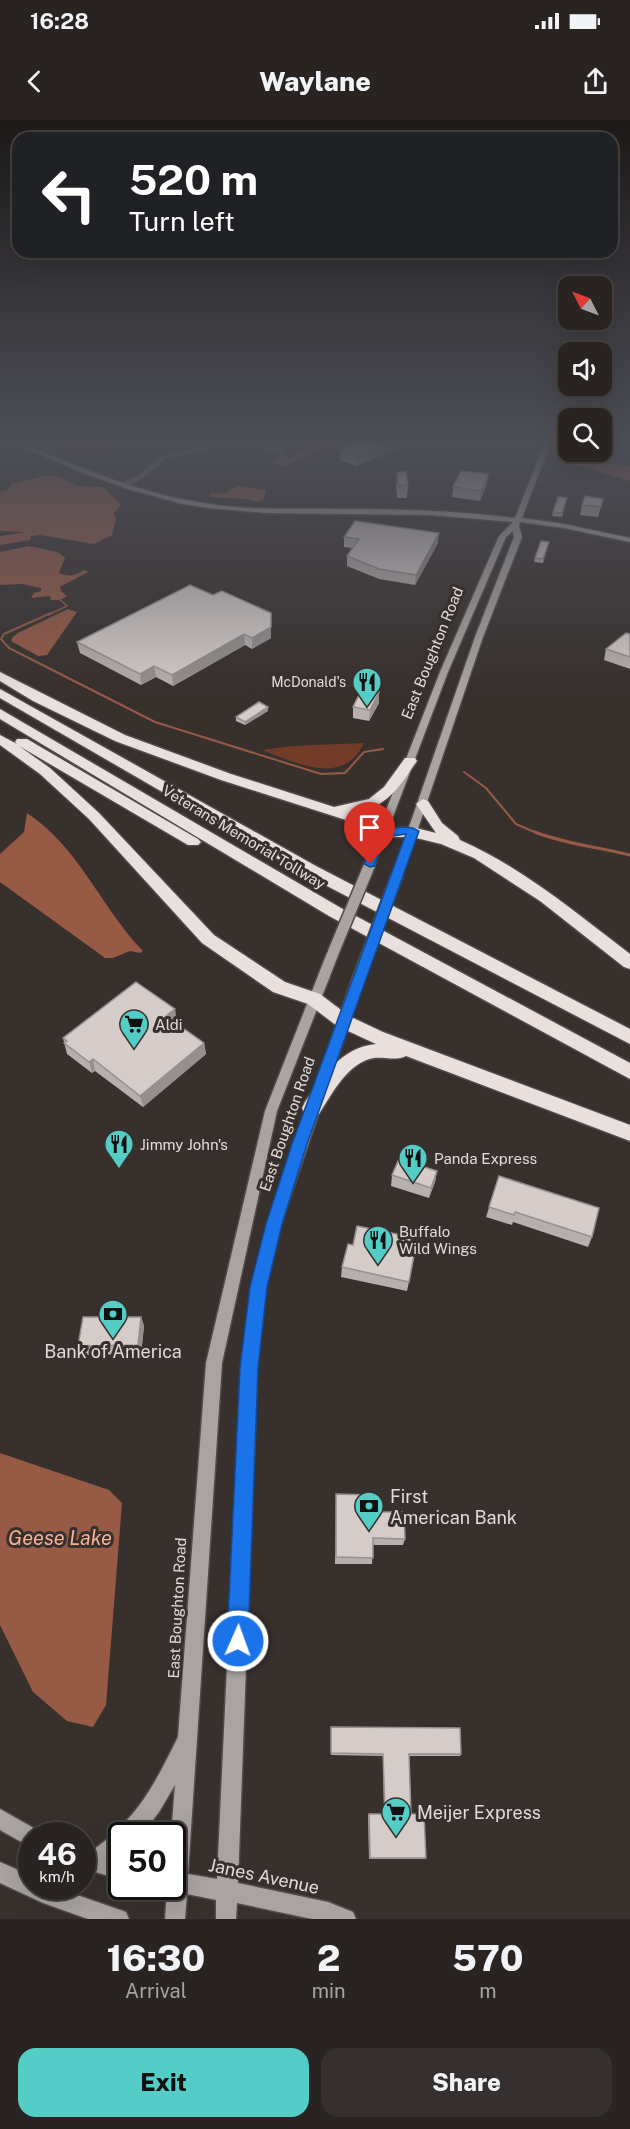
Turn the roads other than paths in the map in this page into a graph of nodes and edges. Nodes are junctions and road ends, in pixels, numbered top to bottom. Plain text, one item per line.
1 (513, 526) edge
2 (516, 526) edge
3 (532, 526) edge
4 (547, 526) edge
5 (630, 540) edge
6 (630, 546) edge
7 (0, 676) edge
8 (0, 693) edge
9 (29, 693) junction
10 (0, 713) edge
11 (0, 729) edge
12 (0, 739) edge
13 (410, 761) junction
14 (423, 804) junction
15 (317, 807) junction
16 (413, 831) junction
17 (381, 834) junction
18 (472, 852) junction
19 (371, 902) junction
20 (335, 912) junction
21 (630, 963) edge
22 (314, 999) junction
23 (343, 1021) junction
24 (630, 1037) edge
25 (430, 1058) junction
26 (630, 1072) edge
27 (312, 1108) junction
28 (630, 1133) edge
29 (189, 1738) junction
30 (0, 1819) edge
31 (139, 1822) edge
32 (181, 1822) edge
33 (18, 1830) edge
34 (0, 1872) edge
35 (18, 1880) edge
36 (186, 1883) edge
37 (227, 1890) junction
38 (62, 1900) edge
39 (175, 1900) edge
40 (119, 1919) edge
41 (175, 1919) edge
42 (226, 1919) edge
43 (346, 1919) edge

1 - 13 main road, East Boughton Road
2 - 14 main road, East Boughton Road
3 - 6 main road
4 - 5 main road
7 - 9 highway
8 - 19 highway, Veterans Memorial Tollway
9 - 15 highway
9 - 19 highway
10 - 20 highway, Veterans Memorial Tollway
11 - 20 highway
12 - 22 highway
13 - 15 highway
13 - 17 main road, East Boughton Road
14 - 16 main road, East Boughton Road
14 - 18 highway
15 - 17 highway
16 - 17 highway
16 - 18 highway
16 - 23 main road, East Boughton Road, bridge
17 - 22 main road, East Boughton Road, bridge
18 - 21 highway
19 - 24 highway, Veterans Memorial Tollway
20 - 26 highway, Veterans Memorial Tollway
22 - 23 highway
22 - 29 main road, East Boughton Road
23 - 25 highway
23 - 27 main road, East Boughton Road
25 - 27 highway
25 - 28 highway
27 - 37 main road, East Boughton Road
29 - 31 main road
29 - 32 main road, East Boughton Road
30 - 33 main road
34 - 35 main road
36 - 37 main road, Janes Avenue
37 - 42 main road, East Boughton Road
37 - 43 main road, Janes Avenue
38 - 40 main road
39 - 41 main road, East Boughton Road

